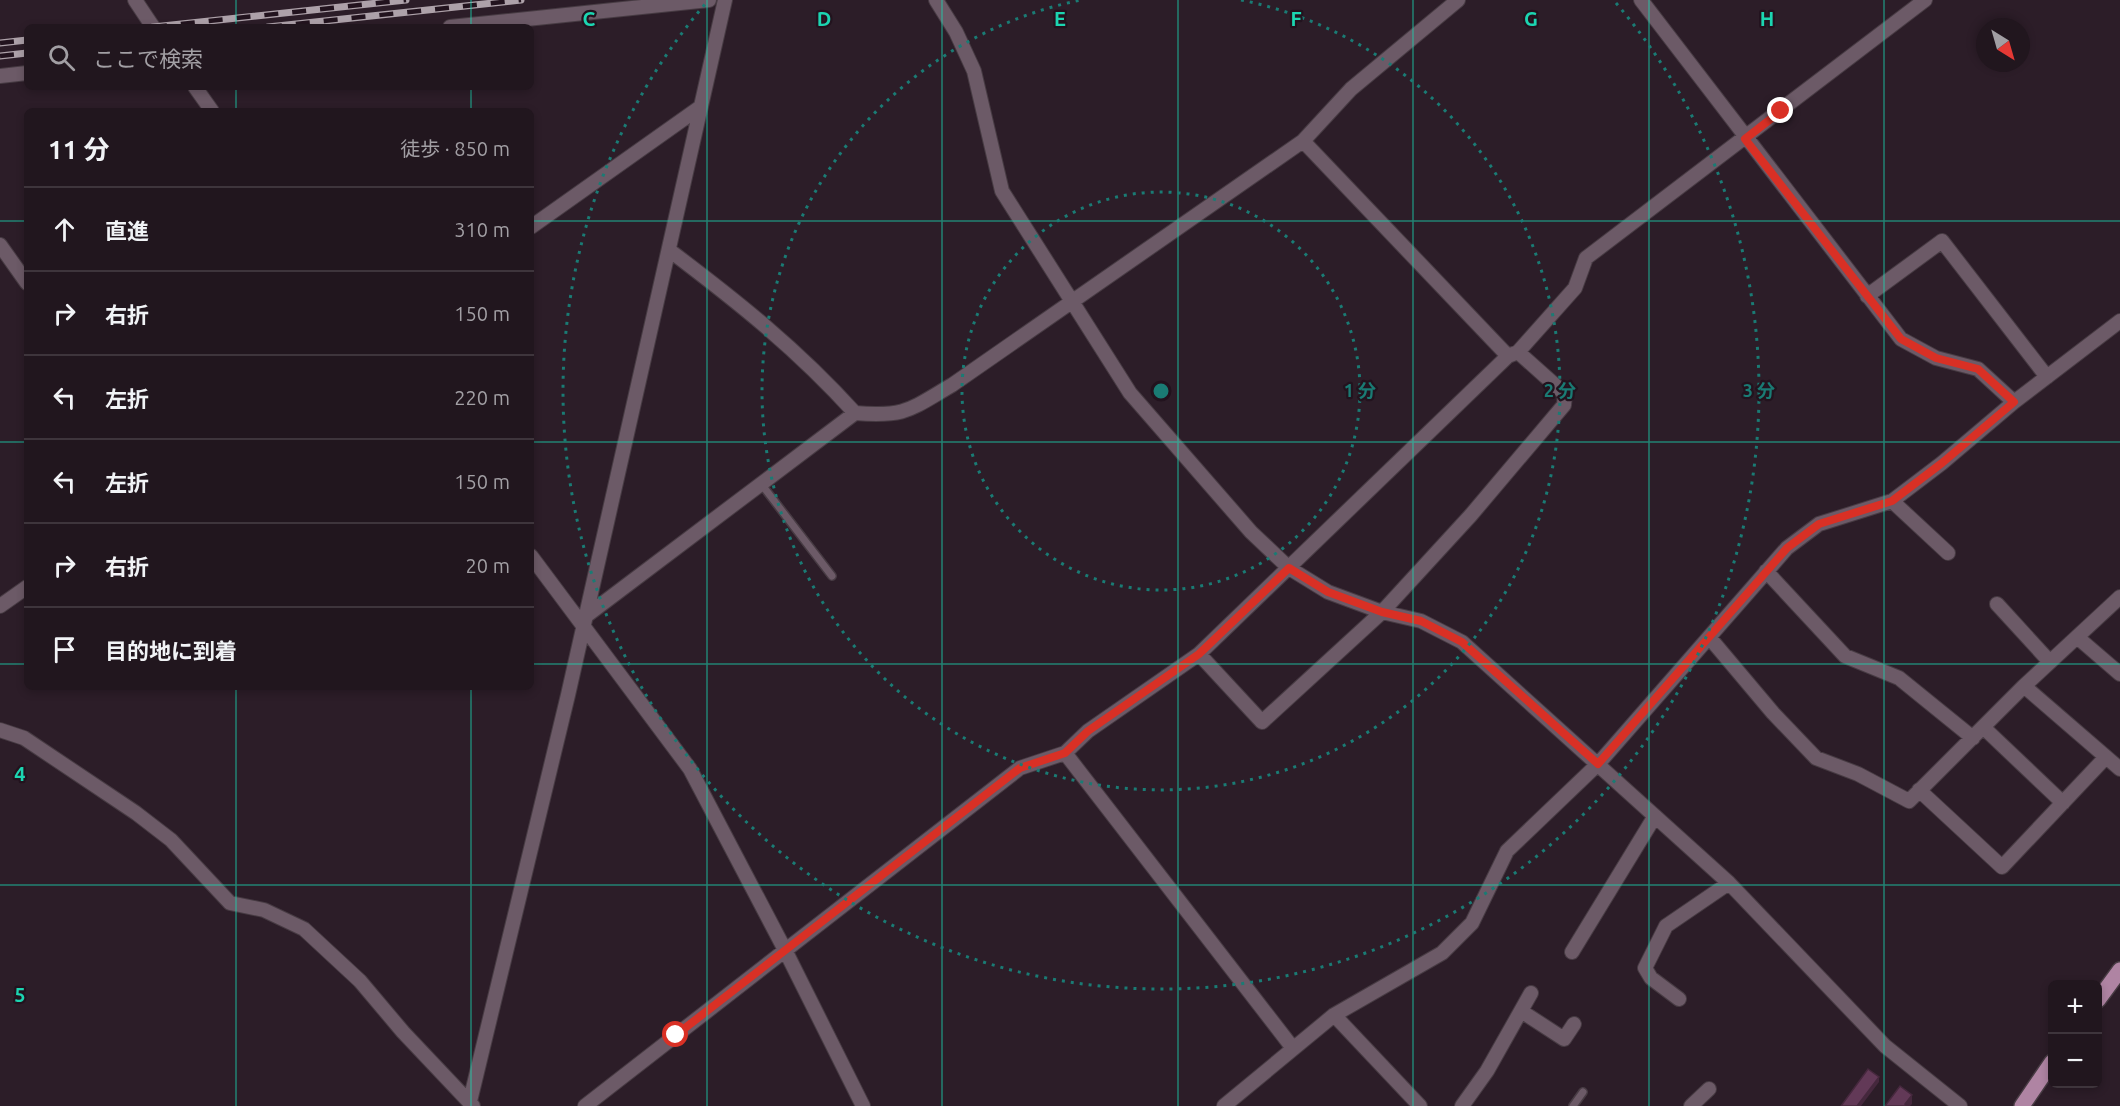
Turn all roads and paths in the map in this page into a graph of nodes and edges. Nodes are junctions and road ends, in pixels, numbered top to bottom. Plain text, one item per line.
1 (135, 0) edge
2 (710, 0) edge
3 (725, 0) edge
4 (936, 0) edge
5 (1458, 0) edge
6 (1641, 0) edge
7 (1925, 0) edge
8 (151, 24) edge
9 (479, 24) edge
10 (24, 73) edge
11 (0, 76) edge
12 (197, 90) edge
13 (210, 108) edge
14 (699, 108) junction
15 (1745, 139) junction
16 (1304, 141) junction
17 (534, 225) edge
18 (0, 245) edge
19 (669, 250) junction
20 (24, 279) edge
21 (1867, 296) junction
22 (1072, 302) junction
23 (2120, 321) edge
24 (1513, 354) junction
25 (2047, 377) junction
26 (2014, 402) junction
27 (855, 413) junction
28 (762, 485) junction
29 (1892, 501) junction
30 (1948, 553) dead end
31 (534, 560) edge
32 (1289, 568) junction
33 (1766, 571) junction
34 (832, 576) dead end
35 (24, 589) edge
36 (2120, 597) edge
37 (1997, 604) dead end
38 (0, 606) edge
39 (1382, 612) junction
40 (583, 621) junction
41 (1709, 637) junction
42 (2077, 637) junction
43 (1199, 654) junction
44 (2050, 662) junction
45 (2120, 674) edge
46 (2024, 686) junction
47 (1983, 727) junction
48 (0, 730) edge
49 (1973, 738) junction
50 (1065, 753) junction
51 (2106, 757) junction
52 (1598, 764) junction
53 (2120, 769) edge
54 (1919, 790) junction
55 (2063, 803) junction
56 (1655, 816) junction
57 (1729, 883) junction
58 (785, 950) junction
59 (1572, 952) dead end
60 (2120, 970) edge
61 (1532, 993) dead end
62 (2102, 993) edge
63 (1679, 999) dead end
64 (1521, 1011) junction
65 (1334, 1015) junction
66 (1574, 1024) dead end
67 (1292, 1047) junction
68 (2048, 1068) edge
69 (1709, 1089) dead end
70 (1582, 1092) dead end
71 (472, 1103) edge
72 (585, 1106) edge
73 (863, 1106) edge
74 (1224, 1106) edge
75 (1420, 1106) edge
76 (1462, 1106) edge
77 (1573, 1106) edge
78 (1691, 1106) edge
79 (1960, 1106) edge
80 (2022, 1106) edge

1 - 8 street
2 - 9 street
3 - 14 street
4 - 22 street
5 - 16 street
6 - 15 street
7 - 15 street
10 - 11 street
12 - 13 street
14 - 17 street
14 - 19 street
15 - 21 street
15 - 24 street
16 - 22 street
16 - 24 street
18 - 20 street
19 - 27 street
19 - 40 street
21 - 25 street
21 - 26 street
22 - 27 street
22 - 32 street
23 - 25 street
24 - 32 street
24 - 39 street
25 - 26 street
26 - 29 street
27 - 28 street
28 - 34 lane
28 - 40 street
29 - 30 street
29 - 33 street
31 - 40 street
32 - 39 street
32 - 43 street
33 - 41 street
33 - 49 street
35 - 38 street
36 - 42 street
37 - 44 street
39 - 43 street
39 - 52 street
40 - 58 street
40 - 71 street
41 - 52 street
41 - 54 street
42 - 44 street
42 - 45 street
43 - 50 street
44 - 46 street
46 - 47 street
46 - 51 street
47 - 49 street
47 - 55 street
48 - 71 street
49 - 54 street
50 - 58 street
50 - 67 street
51 - 53 street
51 - 55 street
52 - 56 street
52 - 65 street
54 - 55 street
56 - 57 street
56 - 59 street
57 - 63 street
57 - 79 street
58 - 72 street
58 - 73 street
60 - 62 main road
61 - 64 street
64 - 66 street
64 - 76 street
65 - 67 street
65 - 75 street
67 - 74 street
68 - 80 main road
69 - 78 street
70 - 77 lane

